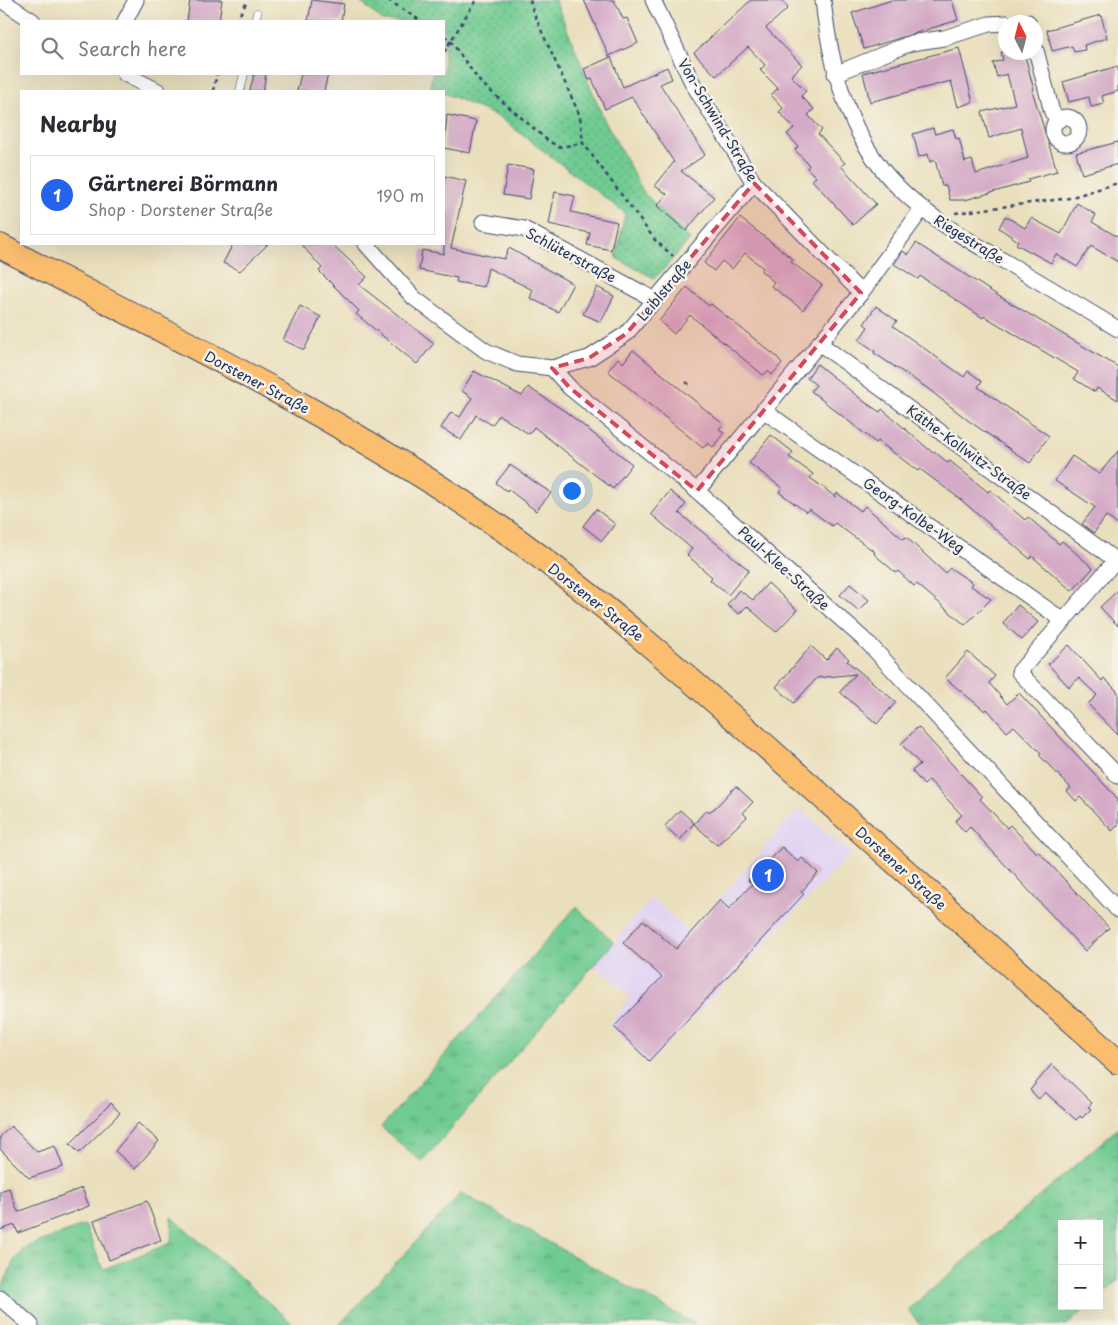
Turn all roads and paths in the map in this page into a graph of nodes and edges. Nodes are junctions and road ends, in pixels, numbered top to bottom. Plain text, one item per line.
1 (1, 0) edge
2 (136, 0) edge
3 (248, 0) edge
4 (388, 0) edge
5 (476, 0) edge
6 (530, 0) edge
7 (653, 0) edge
8 (823, 0) edge
9 (257, 13) dead end
10 (31, 20) edge
11 (126, 20) edge
12 (237, 20) edge
13 (255, 20) edge
14 (419, 20) edge
15 (998, 23) edge
16 (445, 37) edge
17 (450, 40) junction
18 (445, 50) edge
19 (1039, 60) edge
20 (835, 74) junction
21 (127, 75) edge
22 (217, 75) edge
23 (244, 75) edge
24 (156, 90) edge
25 (213, 90) edge
26 (240, 90) edge
27 (1059, 120) dead end
28 (582, 143) junction
29 (754, 183) junction
30 (1118, 183) edge
31 (922, 209) junction
32 (483, 222) dead end
33 (939, 222) junction
34 (367, 245) edge
35 (0, 246) edge
36 (683, 268) junction
37 (861, 293) junction
38 (655, 300) junction
39 (1118, 329) edge
40 (819, 343) junction
41 (552, 368) junction
42 (686, 382) dead end
43 (690, 385) dead end
44 (763, 410) junction
45 (697, 490) junction
46 (1117, 561) edge
47 (1064, 621) junction
48 (1118, 776) edge
49 (1118, 910) edge
50 (1118, 1062) edge
51 (0, 1298) edge
52 (31, 1325) edge

1 - 10 street
2 - 11 street
3 - 12 path
4 - 14 path
5 - 17 path
6 - 28 path
7 - 29 street, Von-Schwind-Straße
8 - 20 street, Riegestraße
9 - 13 lane
15 - 20 street
16 - 17 path
17 - 18 path
17 - 28 path
19 - 27 street
20 - 31 street, Riegestraße
21 - 24 street
22 - 25 path
23 - 26 lane
28 - 36 path
29 - 36 street, Leiblstraße
29 - 37 street, Von-Schwind-Straße
30 - 33 path
31 - 33 street, Riegestraße
31 - 37 street
32 - 38 street, Schlüterstraße
33 - 39 street, Riegestraße
34 - 41 street, Leiblstraße
35 - 50 main road, Dorstener Straße
36 - 38 street, Leiblstraße
37 - 40 street
38 - 41 street, Leiblstraße
40 - 44 street
40 - 46 street, Käthe-Kollwitz-Straße
41 - 45 street
42 - 43 path
44 - 45 street
44 - 47 street, Georg-Kolbe-Weg
45 - 49 street, Paul-Klee-Straße
46 - 47 street
47 - 48 street
51 - 52 street

